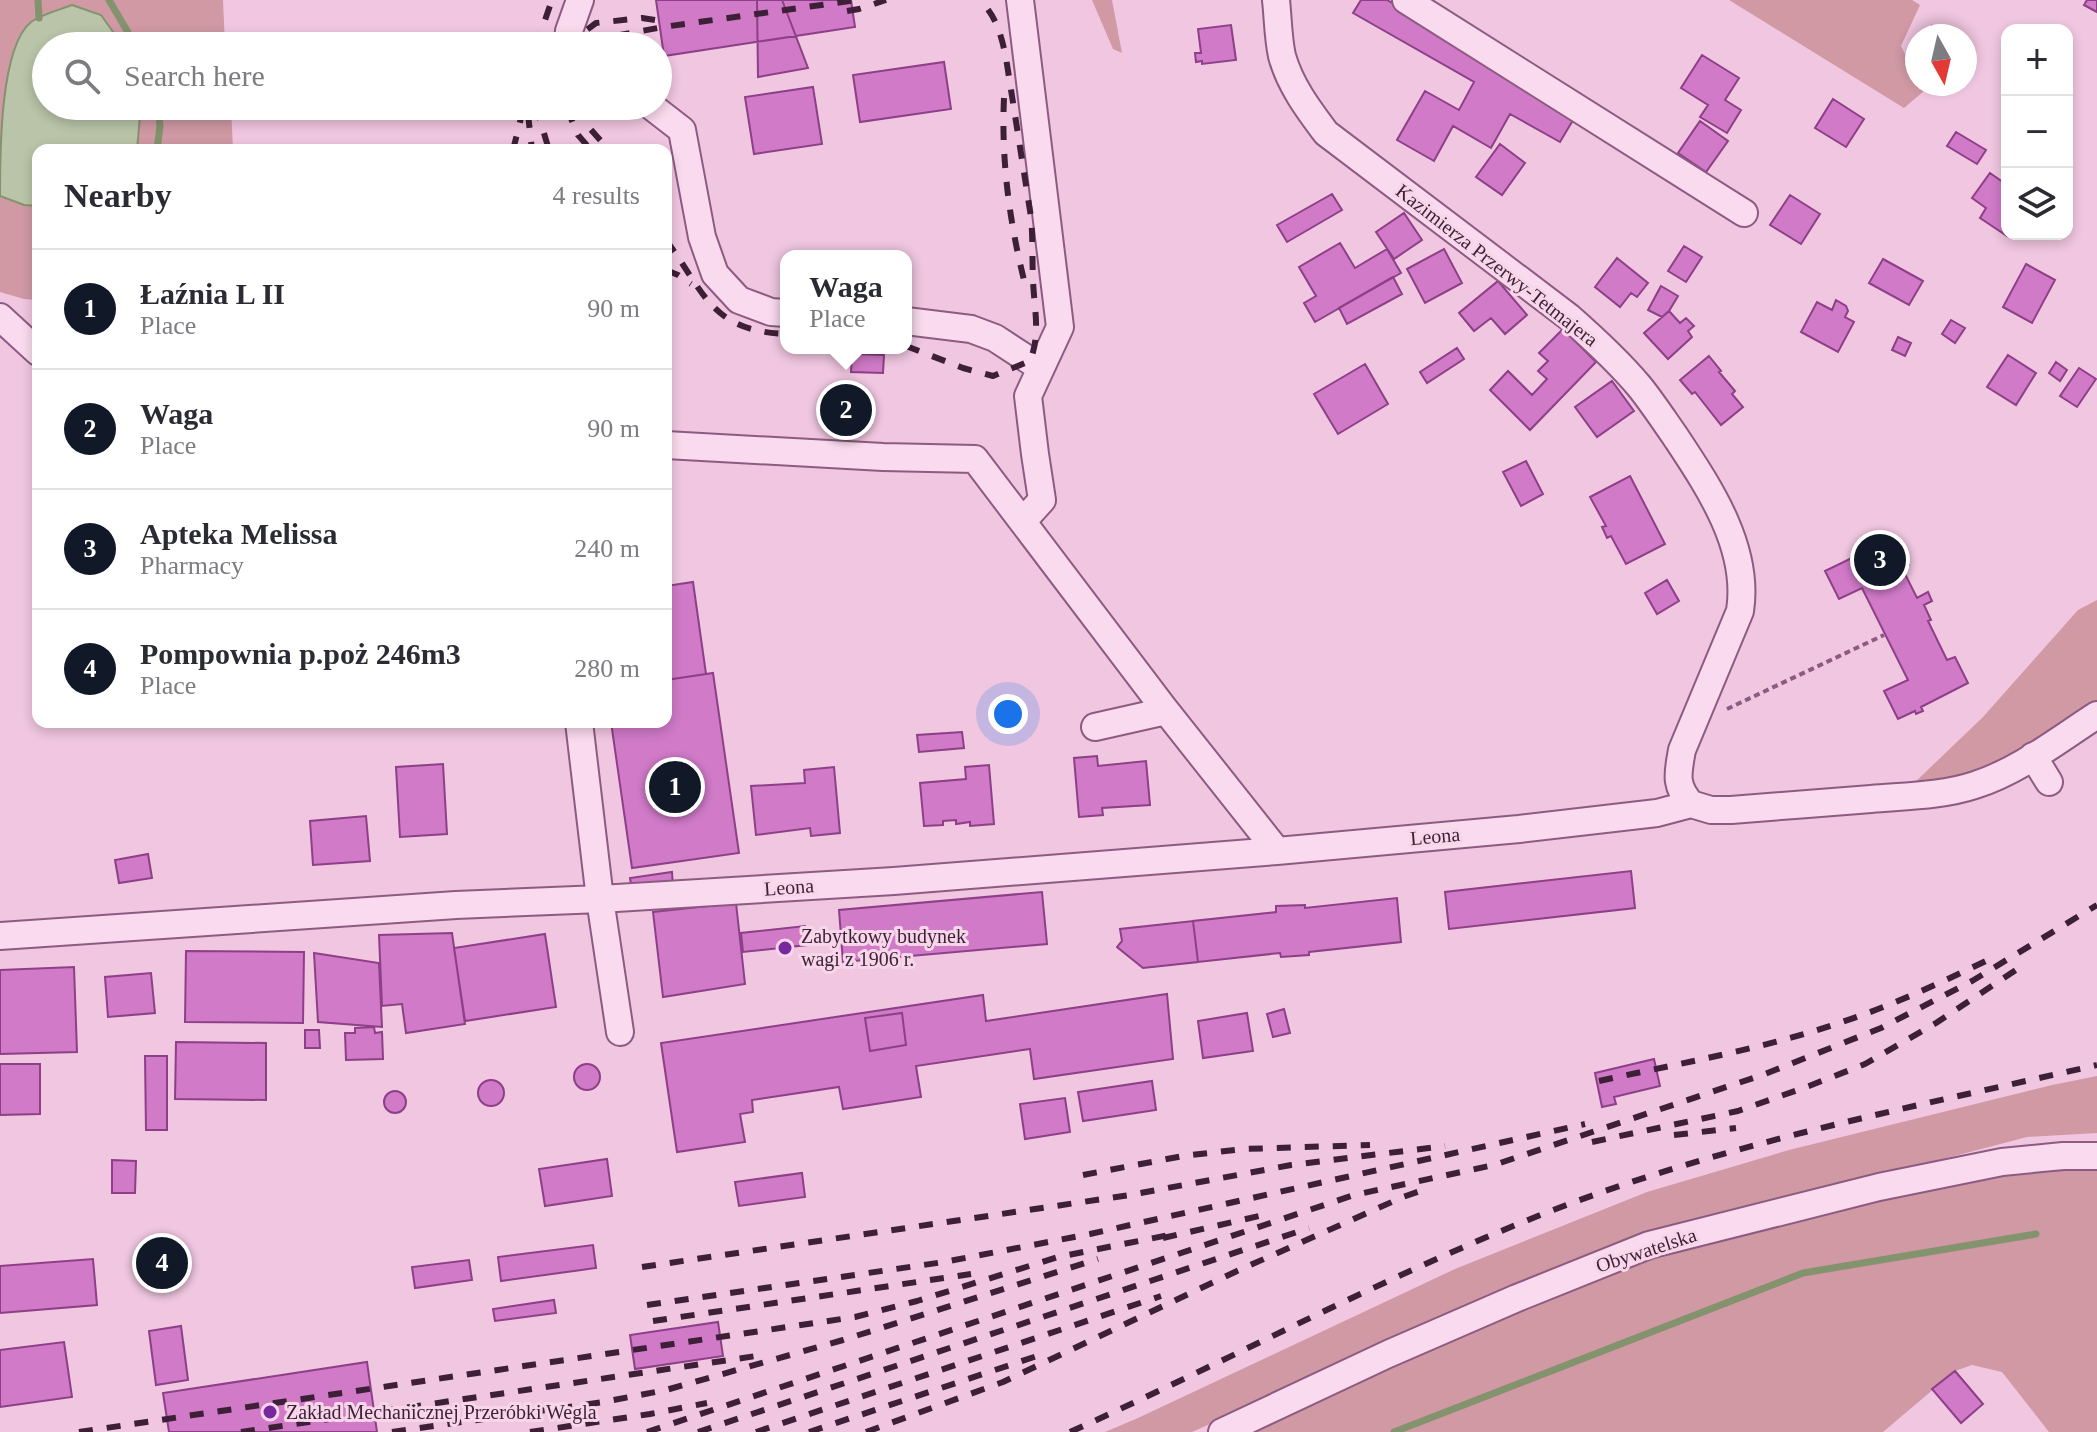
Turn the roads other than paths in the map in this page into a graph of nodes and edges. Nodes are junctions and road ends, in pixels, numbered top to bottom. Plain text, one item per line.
1 (580, 0) edge
2 (1020, 0) edge
3 (1276, 0) edge
4 (1406, 0) edge
5 (569, 32) edge
6 (669, 120) edge
7 (1744, 213) dead end
8 (780, 313) edge
9 (0, 317) edge
10 (912, 322) edge
11 (32, 346) edge
12 (1041, 368) junction
13 (672, 445) edge
14 (1023, 521) junction
15 (1166, 711) junction
16 (2097, 715) edge
17 (1095, 727) dead end
18 (580, 728) edge
19 (2033, 756) junction
20 (2049, 782) dead end
21 (1691, 804) junction
22 (1277, 851) junction
23 (600, 899) junction
24 (0, 936) edge
25 (620, 1032) dead end
26 (2097, 1156) edge
27 (1222, 1432) edge

1 - 5 street
2 - 12 street
3 - 21 street, Kazimierza Przerwy-Tetmajera
4 - 7 street
6 - 8 street
9 - 11 street
10 - 12 street
12 - 14 street
13 - 14 street
14 - 15 street
15 - 17 street
15 - 22 street
16 - 19 street, Leona
18 - 23 street
19 - 20 street
19 - 21 street, Leona
21 - 22 street, Leona
22 - 23 street, Leona
23 - 24 street, Leona
23 - 25 street
26 - 27 street, Obywatelska

